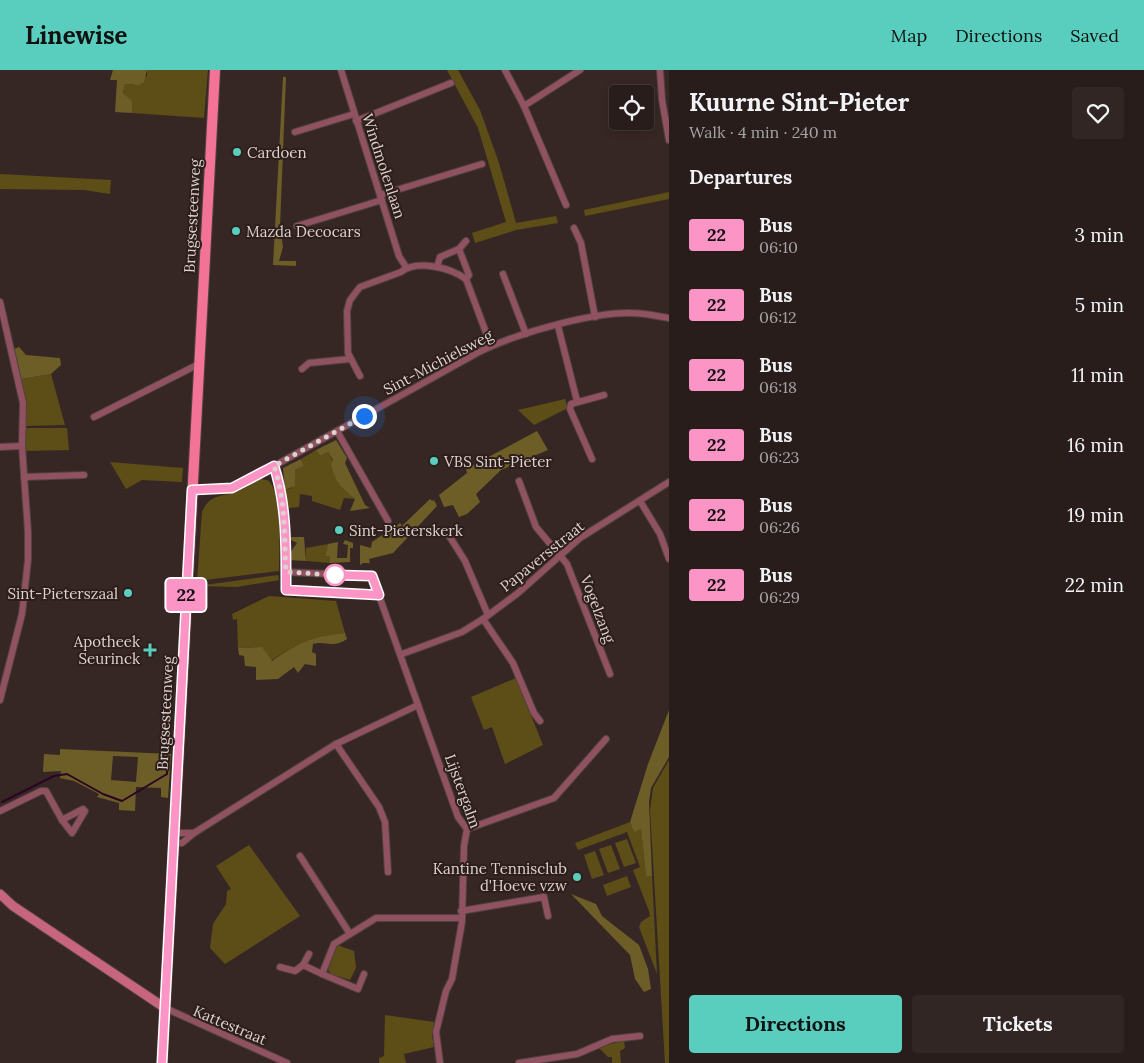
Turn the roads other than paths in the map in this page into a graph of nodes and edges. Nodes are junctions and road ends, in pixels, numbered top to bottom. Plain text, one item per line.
1 (215, 70) edge
2 (341, 70) edge
3 (505, 70) edge
4 (580, 70) edge
5 (660, 70) edge
6 (452, 83) dead end
7 (524, 106) junction
8 (355, 117) junction
9 (295, 132) dead end
10 (669, 140) edge
11 (482, 164) dead end
12 (381, 198) junction
13 (566, 205) dead end
14 (297, 226) dead end
15 (574, 228) dead end
16 (466, 241) dead end
17 (459, 249) junction
18 (437, 267) junction
19 (406, 268) junction
20 (503, 274) dead end
21 (466, 280) junction
22 (0, 302) edge
23 (595, 318) junction
24 (669, 318) edge
25 (558, 326) junction
26 (526, 334) junction
27 (491, 346) junction
28 (350, 358) junction
29 (199, 364) junction
30 (302, 369) dead end
31 (360, 376) dead end
32 (604, 395) dead end
33 (577, 401) junction
34 (94, 417) dead end
35 (337, 431) junction
36 (22, 446) junction
37 (0, 447) edge
38 (592, 459) dead end
39 (274, 466) junction
40 (84, 475) dead end
41 (24, 477) junction
42 (519, 481) dead end
43 (669, 482) edge
44 (192, 490) junction
45 (640, 501) junction
46 (388, 521) dead end
47 (448, 534) dead end
48 (560, 555) junction
49 (669, 559) edge
50 (286, 572) junction
51 (379, 595) junction
52 (485, 617) junction
53 (402, 654) junction
54 (610, 674) dead end
55 (0, 700) edge
56 (418, 705) junction
57 (540, 722) dead end
58 (606, 739) dead end
59 (336, 744) junction
60 (0, 811) edge
61 (62, 820) dead end
62 (467, 830) junction
63 (194, 833) junction
64 (174, 838) junction
65 (300, 856) dead end
66 (388, 872) dead end
67 (1, 897) edge
68 (461, 914) junction
69 (548, 916) dead end
70 (350, 934) junction
71 (308, 954) dead end
72 (303, 965) junction
73 (280, 966) dead end
74 (322, 974) junction
75 (364, 974) dead end
76 (165, 1008) junction
77 (640, 1036) dead end
78 (162, 1063) edge
79 (287, 1063) edge
80 (440, 1063) edge
81 (519, 1063) edge

1 - 29 main road, Brugsesteenweg
2 - 8 street, Windmolenlaan
3 - 7 street
4 - 7 street
5 - 10 street
6 - 8 street
7 - 13 street
8 - 9 street
8 - 12 street, Windmolenlaan
11 - 12 street
12 - 14 street
12 - 19 street, Windmolenlaan
15 - 23 street
16 - 17 street
17 - 18 street
17 - 21 street
18 - 19 street
18 - 21 street
19 - 28 street
20 - 26 street
21 - 27 street
22 - 36 street
23 - 24 street, Sint-Michielsweg
23 - 25 street, Sint-Michielsweg
25 - 26 street, Sint-Michielsweg
25 - 33 street
26 - 27 street, Sint-Michielsweg
27 - 35 street, Sint-Michielsweg
28 - 30 street
28 - 31 street
29 - 34 street
29 - 44 main road, Brugsesteenweg
32 - 33 street
33 - 38 street
35 - 39 street, Sint-Michielsweg
35 - 46 street
36 - 37 street
36 - 41 street
39 - 44 street, Sint-Michielsweg
39 - 50 street
40 - 41 street
41 - 55 street
42 - 48 street, Vogelzang
43 - 45 street, Papaversstraat
44 - 64 main road, Brugsesteenweg
45 - 48 street, Papaversstraat
45 - 49 street
47 - 52 street
48 - 52 street, Papaversstraat
48 - 54 street, Vogelzang
50 - 51 street, Lijstergalm
50 - 51 street
51 - 53 street, Lijstergalm
52 - 53 street, Papaversstraat
52 - 57 street
53 - 56 street, Lijstergalm
56 - 59 street
56 - 62 street, Lijstergalm
58 - 62 street
59 - 63 street
59 - 66 street
60 - 61 street
62 - 68 street, Lijstergalm
63 - 64 street
63 - 64 street
64 - 76 main road, Brugsesteenweg
65 - 70 street
67 - 76 street
68 - 69 street
68 - 70 street
68 - 80 street, Lijstergalm
70 - 74 street
71 - 72 street
72 - 73 street
72 - 74 street
74 - 75 street
76 - 78 main road, Brugsesteenweg
76 - 79 street, Kattestraat
77 - 81 street

